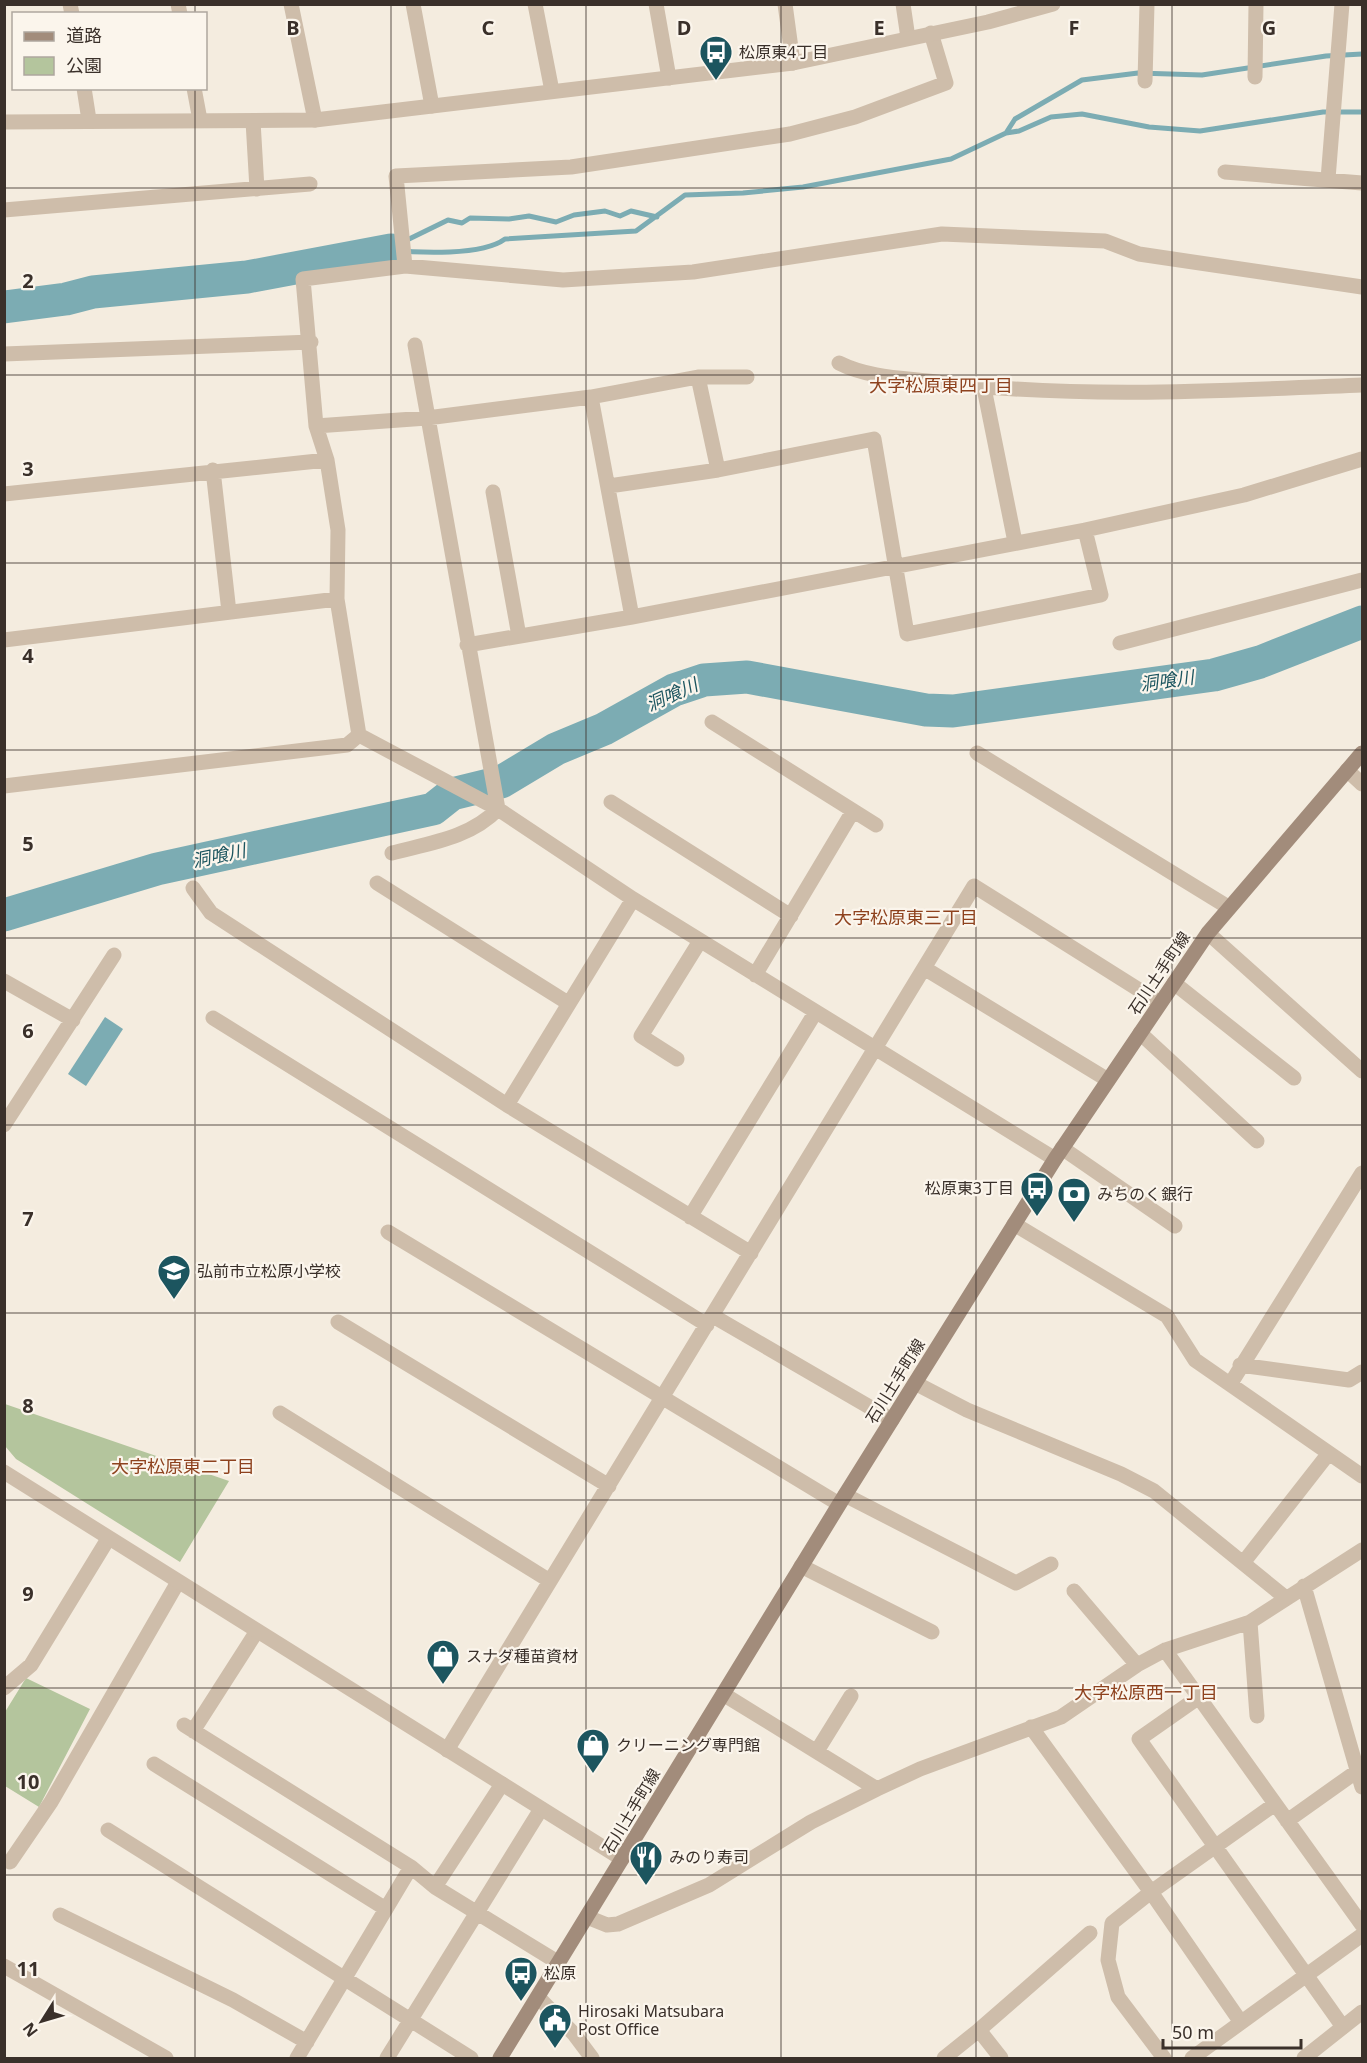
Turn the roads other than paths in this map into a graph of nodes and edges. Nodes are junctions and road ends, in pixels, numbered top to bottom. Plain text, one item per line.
1 (291, 4) edge
2 (413, 4) edge
3 (535, 4) edge
4 (656, 4) edge
5 (785, 4) edge
6 (903, 4) edge
7 (1053, 4) edge
8 (1147, 4) edge
9 (1256, 4) edge
10 (1342, 4) edge
11 (931, 33) junction
12 (908, 38) junction
13 (793, 63) junction
14 (1255, 77) dead end
15 (669, 78) junction
16 (1145, 81) dead end
17 (84, 90) edge
18 (194, 90) edge
19 (552, 91) junction
20 (432, 106) junction
21 (89, 120) junction
22 (200, 120) junction
23 (315, 120) junction
24 (253, 121) junction
25 (4, 122) edge
26 (1225, 172) dead end
27 (1328, 179) junction
28 (1362, 183) edge
29 (310, 184) dead end
30 (257, 189) junction
31 (4, 210) edge
32 (405, 266) junction
33 (1362, 287) edge
34 (310, 342) junction
35 (415, 345) dead end
36 (4, 354) edge
37 (839, 363) dead end
38 (698, 377) junction
39 (747, 377) dead end
40 (1362, 385) edge
41 (984, 388) junction
42 (591, 397) junction
43 (427, 418) junction
44 (316, 426) junction
45 (1362, 459) edge
46 (327, 460) junction
47 (213, 470) junction
48 (718, 470) junction
49 (609, 486) junction
50 (493, 492) dead end
51 (4, 494) edge
52 (1085, 530) junction
53 (1015, 542) junction
54 (895, 567) junction
55 (1362, 580) edge
56 (337, 599) junction
57 (229, 612) junction
58 (632, 617) junction
59 (519, 636) junction
60 (4, 640) edge
61 (1119, 644) dead end
62 (467, 645) junction
63 (712, 722) dead end
64 (359, 735) junction
65 (977, 753) dead end
66 (1362, 753) edge
67 (1347, 770) junction
68 (1362, 784) edge
69 (4, 786) edge
70 (611, 802) dead end
71 (498, 809) junction
72 (853, 811) junction
73 (876, 825) dead end
74 (392, 853) dead end
75 (377, 883) dead end
76 (193, 888) dead end
77 (633, 899) junction
78 (1228, 907) junction
79 (791, 916) junction
80 (1208, 933) junction
81 (700, 941) junction
82 (114, 956) dead end
83 (924, 968) junction
84 (754, 975) junction
85 (4, 981) edge
86 (1174, 982) junction
87 (568, 1003) junction
88 (1160, 1003) junction
89 (815, 1012) junction
90 (213, 1018) dead end
91 (73, 1020) junction
92 (1140, 1033) junction
93 (875, 1049) junction
94 (677, 1059) dead end
95 (1362, 1071) edge
96 (1294, 1078) dead end
97 (1108, 1080) junction
98 (507, 1105) junction
99 (4, 1125) edge
100 (1257, 1141) dead end
101 (1058, 1154) junction
102 (1362, 1173) edge
103 (690, 1217) junction
104 (1014, 1224) junction
105 (1175, 1226) dead end
106 (388, 1232) dead end
107 (751, 1253) junction
108 (710, 1321) junction
109 (338, 1322) dead end
110 (1240, 1365) junction
111 (1362, 1372) edge
112 (915, 1383) junction
113 (1231, 1383) junction
114 (663, 1398) junction
115 (280, 1413) dead end
116 (892, 1420) junction
117 (1329, 1453) junction
118 (4, 1472) edge
119 (1362, 1476) edge
120 (609, 1486) junction
121 (842, 1499) junction
122 (108, 1539) junction
123 (1362, 1550) edge
124 (1243, 1563) junction
125 (1052, 1564) dead end
126 (801, 1566) junction
127 (550, 1581) junction
128 (178, 1582) junction
129 (1304, 1586) junction
130 (1074, 1591) dead end
131 (1286, 1598) junction
132 (1250, 1622) junction
133 (257, 1631) junction
134 (932, 1632) dead end
135 (1165, 1650) junction
136 (1137, 1665) junction
137 (4, 1688) edge
138 (723, 1694) junction
139 (851, 1696) dead end
140 (1199, 1697) junction
141 (1257, 1716) dead end
142 (1031, 1727) junction
143 (447, 1750) junction
144 (817, 1751) junction
145 (154, 1764) dead end
146 (1356, 1772) junction
147 (502, 1784) junction
148 (1362, 1787) edge
149 (877, 1789) junction
150 (1275, 1804) junction
151 (541, 1809) junction
152 (1287, 1821) junction
153 (108, 1830) dead end
154 (1216, 1846) junction
155 (622, 1859) junction
156 (10, 1862) dead end
157 (411, 1867) junction
158 (435, 1887) junction
159 (1151, 1892) junction
160 (386, 1909) junction
161 (478, 1914) junction
162 (60, 1915) dead end
163 (587, 1917) junction
164 (1362, 1925) edge
165 (1090, 1933) dead end
166 (1362, 1935) edge
167 (559, 1963) junction
168 (4, 1966) edge
169 (1306, 1975) junction
170 (344, 1980) junction
171 (538, 1997) junction
172 (1362, 2012) edge
173 (410, 2021) junction
174 (1240, 2021) junction
175 (1344, 2027) junction
176 (979, 2030) junction
177 (307, 2042) junction
178 (166, 2058) edge
179 (297, 2058) edge
180 (387, 2058) edge
181 (471, 2058) edge
182 (500, 2058) edge
183 (592, 2058) edge
184 (944, 2058) edge
185 (1001, 2058) edge
186 (1164, 2058) edge
187 (1192, 2058) edge
188 (1304, 2058) edge

1 - 23 street
2 - 20 street
3 - 19 street
4 - 15 street
5 - 13 street
6 - 12 street
7 - 11 street
8 - 16 street
9 - 14 street
10 - 27 street
11 - 12 street
11 - 32 street
12 - 13 street
13 - 15 street
15 - 19 street
17 - 21 street
18 - 22 street
19 - 20 street
20 - 23 street
21 - 22 street
21 - 25 street
22 - 24 street
23 - 24 street
24 - 30 street
26 - 27 street
27 - 28 street
29 - 30 street
30 - 31 street
32 - 33 street
32 - 34 street
34 - 36 street
34 - 44 street
35 - 43 street
37 - 41 street
38 - 39 street
38 - 42 street
38 - 48 street
40 - 41 street
41 - 53 street
42 - 43 street
42 - 49 street
43 - 44 street
43 - 62 street
44 - 46 street
45 - 52 street
46 - 47 street
46 - 56 street
47 - 51 street
47 - 57 street
48 - 49 street
48 - 54 street
49 - 58 street
50 - 59 street
52 - 53 street
52 - 54 street
53 - 54 street
54 - 58 street
55 - 61 street
56 - 57 street
56 - 64 street
57 - 60 street
58 - 59 street
59 - 62 street
62 - 71 street
63 - 72 street
64 - 69 street
64 - 71 street
65 - 78 street
66 - 67 main road, 石川土手町線
67 - 68 street
67 - 78 main road, 石川土手町線
70 - 79 street
71 - 74 street
71 - 77 street
72 - 73 street
72 - 79 street
75 - 87 street
76 - 98 street
77 - 81 street
77 - 87 street
78 - 80 main road, 石川土手町線
79 - 84 street
80 - 86 main road, 石川土手町線
80 - 95 street
81 - 84 street
81 - 94 street
82 - 91 street
83 - 88 street
83 - 93 street
83 - 97 street
84 - 89 street
85 - 91 street
86 - 88 main road, 石川土手町線
86 - 96 street
87 - 98 street
88 - 92 main road, 石川土手町線
89 - 93 street
89 - 103 street
90 - 108 street
91 - 99 street
92 - 97 main road, 石川土手町線
92 - 100 street
93 - 101 street
93 - 107 street
97 - 101 main road, 石川土手町線
98 - 103 street
101 - 104 main road, 石川土手町線
101 - 105 street
102 - 110 street
103 - 107 street
104 - 112 main road, 石川土手町線
104 - 113 street
106 - 114 street
107 - 108 street
108 - 114 street
108 - 116 street
109 - 120 street
110 - 111 street
110 - 113 street
112 - 116 main road, 石川土手町線
112 - 124 street
113 - 117 street
114 - 120 street
114 - 121 street
115 - 127 street
116 - 121 main road, 石川土手町線
117 - 119 street
117 - 124 street
118 - 122 street
120 - 127 street
121 - 125 street
121 - 126 main road, 石川土手町線
122 - 128 street
122 - 137 street
123 - 129 street
124 - 131 street
126 - 134 street
126 - 138 main road, 石川土手町線
127 - 143 street
128 - 133 street
128 - 156 street
129 - 131 street
129 - 146 street
130 - 136 street
131 - 132 street
132 - 135 street
132 - 141 street
133 - 143 street
133 - 157 street
135 - 136 street
135 - 140 street
136 - 142 street
138 - 144 street
138 - 155 main road, 石川土手町線
139 - 144 street
140 - 150 street
140 - 154 street
142 - 149 street
142 - 159 street
143 - 147 street
144 - 149 street
145 - 160 street
146 - 148 street
146 - 152 street
147 - 151 street
147 - 158 street
149 - 163 street
150 - 152 street
150 - 154 street
151 - 155 street
151 - 161 street
152 - 164 street
153 - 170 street
154 - 159 street
154 - 169 street
155 - 163 main road, 石川土手町線
157 - 158 street
157 - 160 street
158 - 161 street
159 - 174 street
159 - 186 street
160 - 170 street
161 - 167 street
161 - 173 street
162 - 177 street
163 - 167 main road, 石川土手町線
165 - 176 street
166 - 169 street
167 - 171 main road, 石川土手町線
168 - 178 street
169 - 174 street
169 - 175 street
170 - 173 street
170 - 177 street
171 - 182 main road, 石川土手町線
171 - 183 street
172 - 175 street
173 - 180 street
173 - 181 street
174 - 187 street
175 - 188 street
176 - 184 street
176 - 185 street
177 - 179 street

